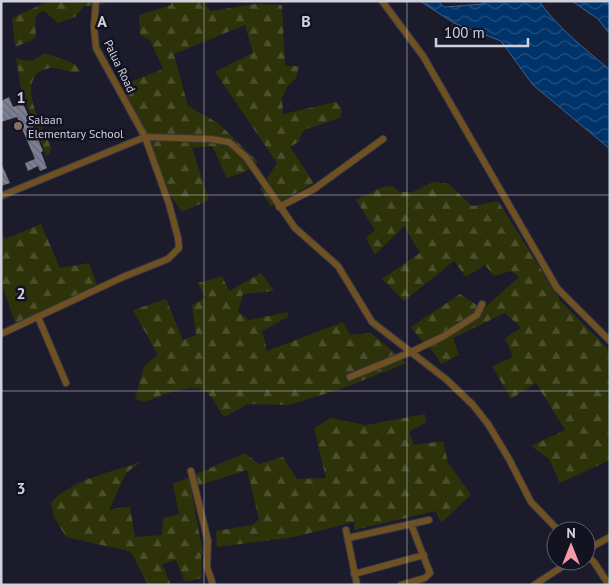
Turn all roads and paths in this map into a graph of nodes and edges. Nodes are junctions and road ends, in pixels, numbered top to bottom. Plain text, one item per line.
1 (96, 1) edge
2 (382, 1) edge
3 (145, 137) junction
4 (383, 140) dead end
5 (1, 196) edge
6 (279, 207) junction
7 (482, 304) dead end
8 (38, 318) junction
9 (1, 334) edge
10 (610, 341) edge
11 (411, 352) junction
12 (350, 377) dead end
13 (66, 383) dead end
14 (191, 470) dead end
15 (429, 520) dead end
16 (549, 521) edge
17 (410, 524) junction
18 (346, 530) dead end
19 (610, 537) edge
20 (348, 538) junction
21 (596, 545) edge
22 (424, 555) junction
23 (596, 565) edge
24 (556, 571) edge
25 (354, 574) junction
26 (425, 578) junction
27 (213, 585) edge
28 (357, 585) edge
29 (401, 585) edge
30 (428, 585) edge
31 (534, 585) edge
32 (609, 585) edge

1 - 3 street, Palua Road
2 - 10 street
3 - 5 street
3 - 6 street
3 - 8 street, Palua Road
4 - 6 street
6 - 11 street
7 - 11 street
8 - 9 street
8 - 13 street
11 - 12 street
11 - 16 street
14 - 27 street
15 - 17 street
17 - 20 street
17 - 22 street
18 - 20 street
19 - 21 street
20 - 25 street
22 - 25 street
22 - 26 street
23 - 32 street
24 - 31 street
25 - 28 street
26 - 29 street
26 - 30 street

